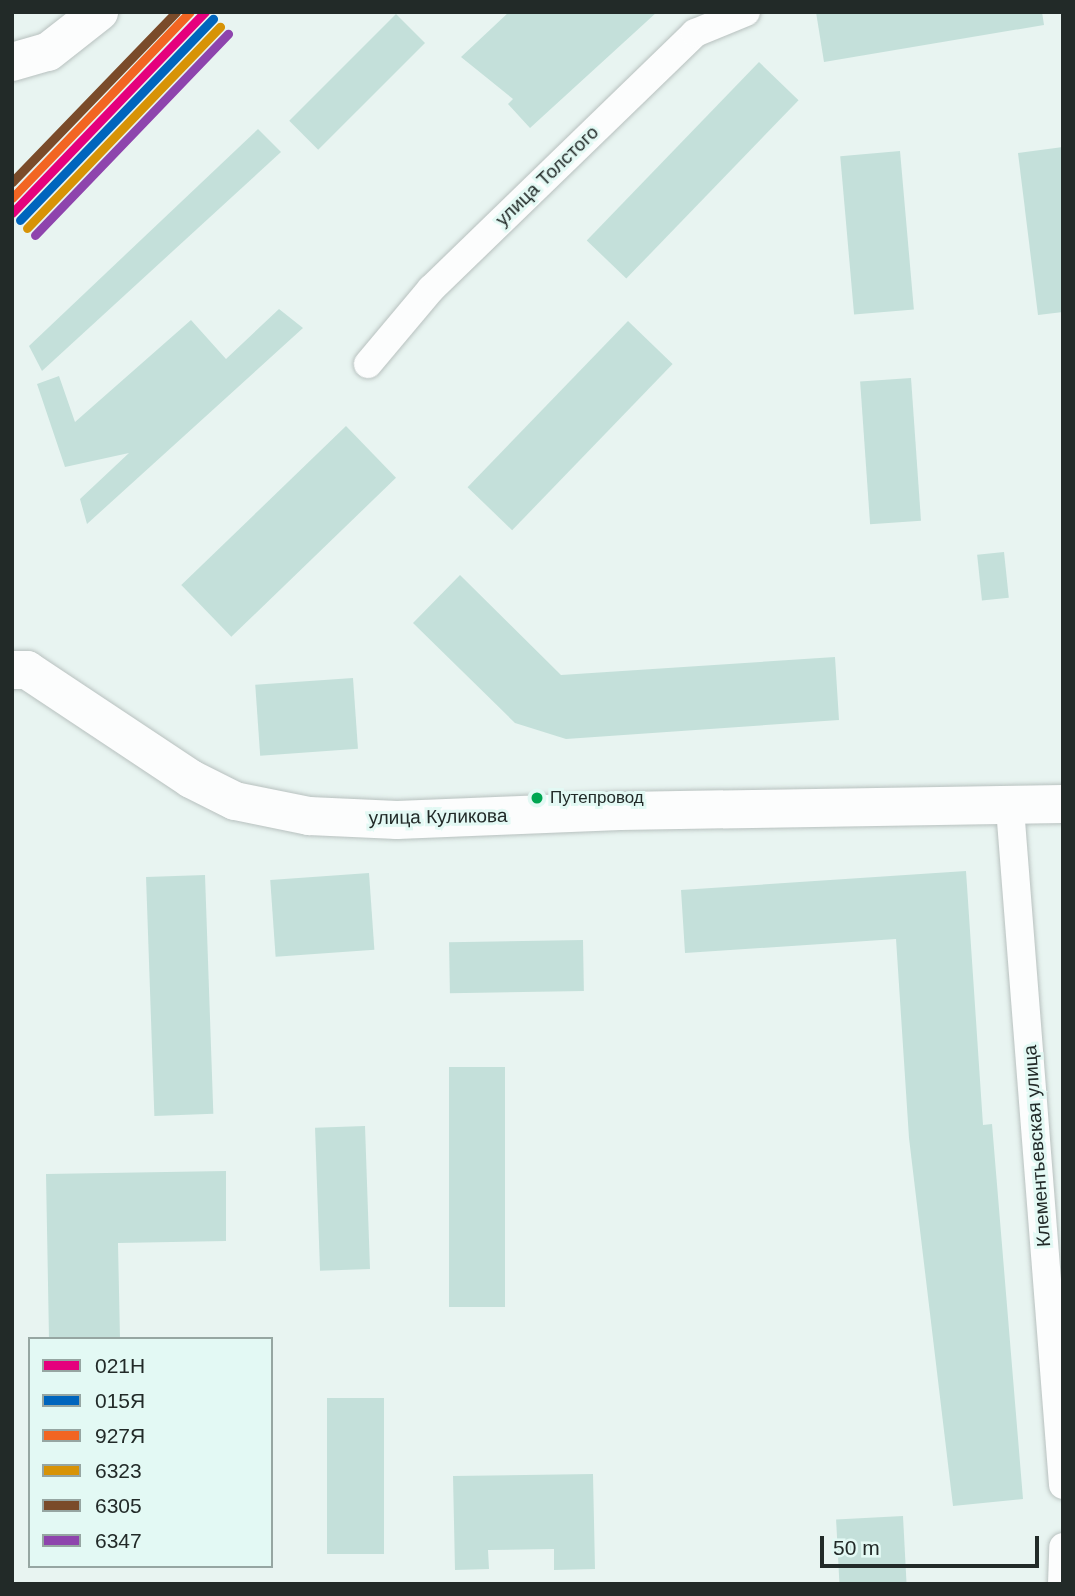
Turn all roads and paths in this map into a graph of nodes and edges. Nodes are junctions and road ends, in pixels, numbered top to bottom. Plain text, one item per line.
1 (99, 12) edge
2 (746, 12) edge
3 (12, 62) edge
4 (368, 365) dead end
5 (32, 677) edge
6 (1057, 804) edge
7 (1010, 808) junction
8 (1063, 1485) edge
9 (1063, 1546) edge
10 (1062, 1584) edge

1 - 3 main road
2 - 4 street, улица Толстого
5 - 7 main road, улица Куликова
6 - 7 main road, улица Куликова
7 - 8 street, Клементьевская улица
9 - 10 street

